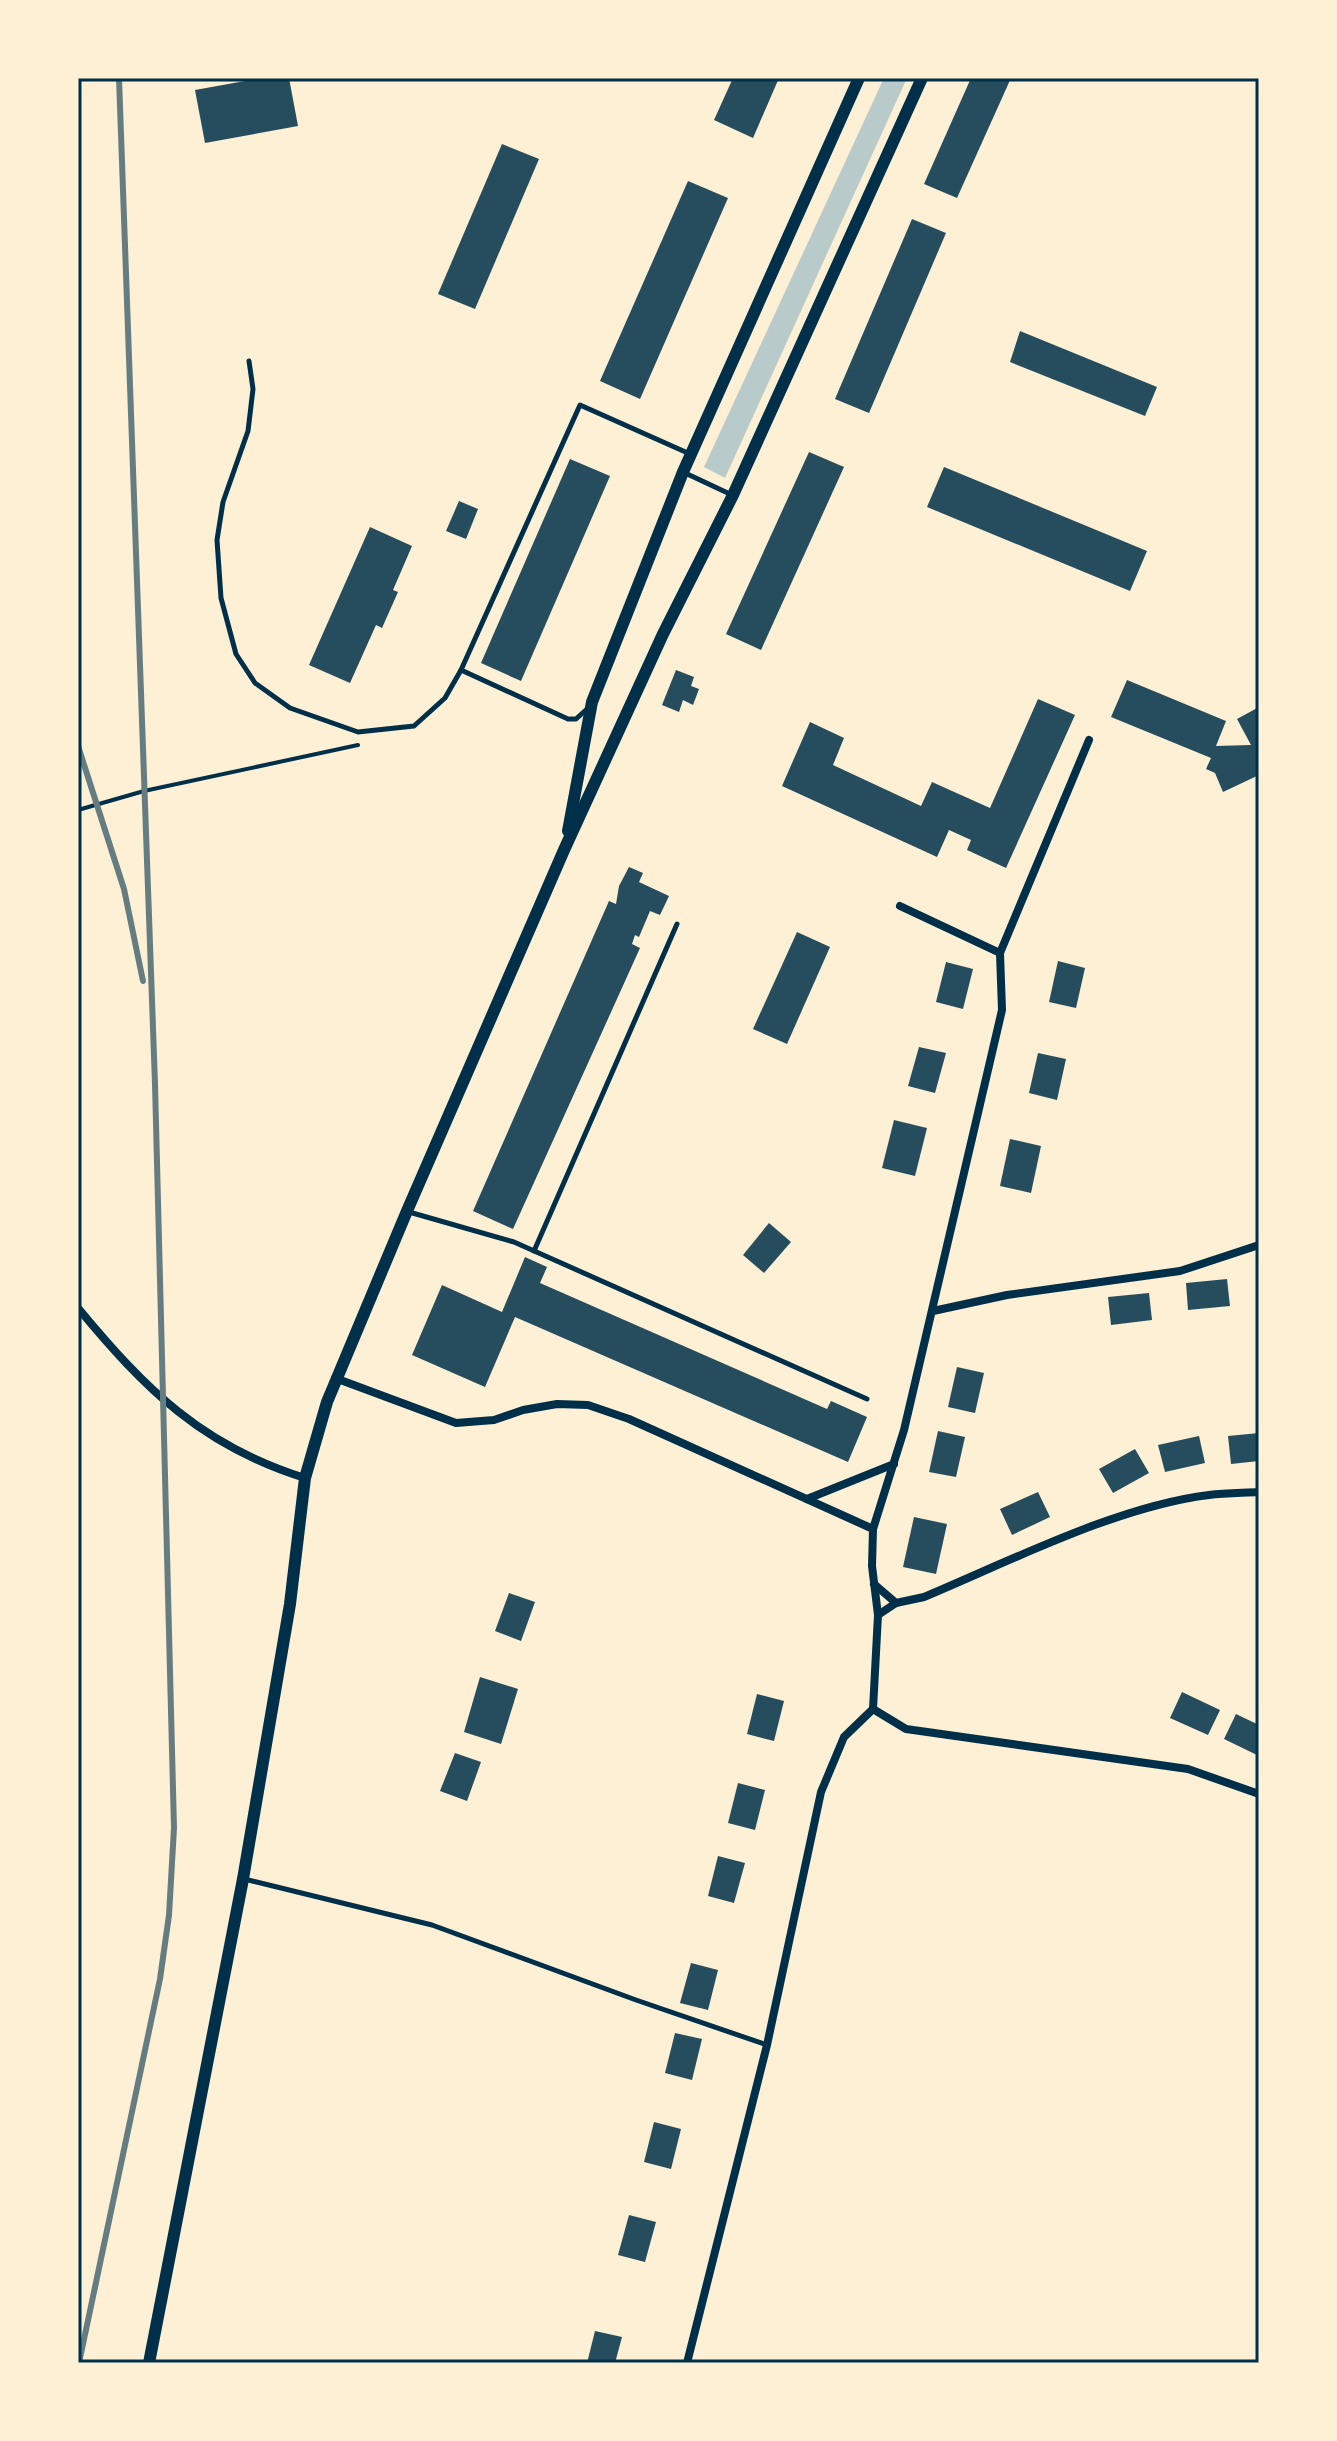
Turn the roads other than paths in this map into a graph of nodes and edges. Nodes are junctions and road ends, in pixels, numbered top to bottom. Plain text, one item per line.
1 (859, 78) edge
2 (922, 78) edge
3 (249, 361) dead end
4 (691, 454) junction
5 (683, 472) junction
6 (733, 495) junction
7 (461, 670) junction
8 (592, 702) junction
9 (1089, 740) dead end
10 (564, 850) junction
11 (900, 906) dead end
12 (677, 924) dead end
13 (1000, 953) junction
14 (407, 1211) junction
15 (1259, 1245) edge
16 (534, 1251) junction
17 (78, 1308) edge
18 (933, 1311) junction
19 (335, 1378) junction
20 (867, 1399) dead end
21 (894, 1464) junction
22 (305, 1478) junction
23 (1259, 1492) edge
24 (807, 1499) junction
25 (873, 1529) junction
26 (874, 1584) junction
27 (896, 1603) junction
28 (878, 1615) junction
29 (873, 1709) junction
30 (1259, 1794) edge
31 (243, 1879) junction
32 (767, 2045) junction
33 (149, 2363) edge
34 (687, 2363) edge

1 - 4 street
2 - 6 street
3 - 7 lane
4 - 5 street
4 - 7 lane
5 - 6 lane
5 - 8 street
6 - 10 street
7 - 8 lane
8 - 10 street
9 - 13 street
10 - 14 street
11 - 13 street
12 - 16 lane
13 - 18 street
14 - 16 lane
14 - 19 street
15 - 18 street
16 - 20 lane
17 - 22 street
18 - 21 street
19 - 22 street
19 - 24 street
21 - 24 street
21 - 25 street
22 - 31 street
23 - 27 street
24 - 25 street
25 - 26 street
26 - 27 street
26 - 28 street
27 - 28 street
28 - 29 street
29 - 30 street
29 - 32 street
31 - 32 lane
31 - 33 street
32 - 34 street

